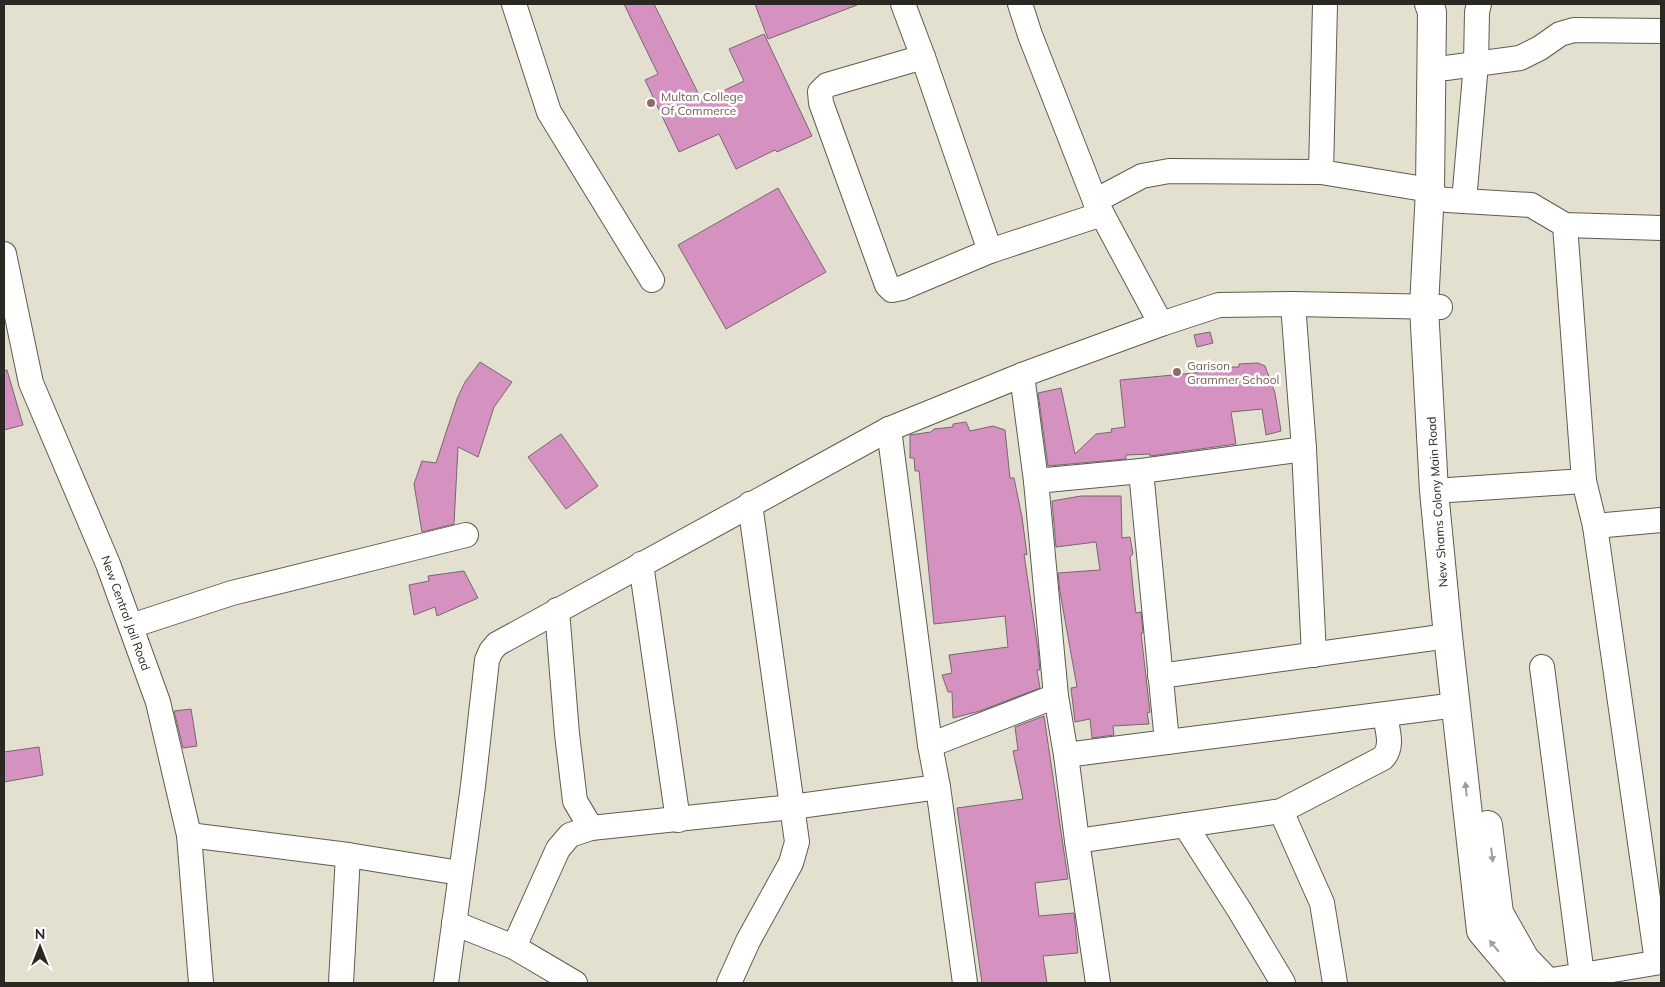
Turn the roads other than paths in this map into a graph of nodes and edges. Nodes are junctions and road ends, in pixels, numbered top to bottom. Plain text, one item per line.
1 (514, 4) edge
2 (903, 4) edge
3 (1020, 4) edge
4 (1325, 4) edge
5 (1429, 4) edge
6 (1449, 4) edge
7 (1478, 4) edge
8 (1661, 31) edge
9 (923, 57) junction
10 (1476, 64) junction
11 (1438, 68) junction
12 (1321, 172) junction
13 (1443, 197) junction
14 (1098, 207) junction
15 (1565, 225) junction
16 (1661, 228) edge
17 (990, 252) junction
18 (4, 254) edge
19 (652, 280) dead end
20 (1292, 304) junction
21 (1432, 307) junction
22 (1161, 324) junction
23 (12, 334) edge
24 (1022, 375) junction
25 (889, 429) junction
26 (1304, 449) junction
27 (1141, 472) junction
28 (1036, 481) junction
29 (1584, 481) junction
30 (1443, 491) junction
31 (750, 504) junction
32 (1661, 520) edge
33 (1594, 526) junction
34 (466, 535) dead end
35 (641, 564) junction
36 (557, 610) junction
37 (130, 626) junction
38 (1448, 636) junction
39 (1314, 655) junction
40 (1542, 668) dead end
41 (1160, 676) junction
42 (1056, 696) junction
43 (1456, 706) junction
44 (1385, 715) junction
45 (1167, 742) junction
46 (930, 744) junction
47 (1066, 755) junction
48 (938, 787) junction
49 (792, 807) junction
50 (1281, 811) junction
51 (678, 820) junction
52 (1184, 825) junction
53 (591, 828) junction
54 (189, 835) junction
55 (1076, 841) junction
56 (348, 854) junction
57 (1652, 859) edge
58 (460, 873) junction
59 (454, 923) junction
60 (514, 947) junction
61 (1659, 962) edge
62 (1582, 975) junction
63 (1622, 976) edge
64 (202, 983) edge
65 (341, 983) edge
66 (446, 983) edge
67 (575, 983) edge
68 (729, 983) edge
69 (965, 983) edge
70 (1098, 983) edge
71 (1283, 983) edge
72 (1334, 983) edge
73 (1540, 983) edge

1 - 19 street
2 - 9 street
3 - 14 street
4 - 12 street
5 - 11 main road, New Shams Colony Main Road
6 - 11 main road, New Shams Colony Main Road
7 - 10 street
8 - 10 street
9 - 17 street
9 - 17 street
10 - 11 street
10 - 13 street
11 - 13 main road, New Shams Colony Main Road
12 - 13 street
12 - 14 street
13 - 15 street
13 - 21 main road, New Shams Colony Main Road
14 - 17 street
14 - 22 street
15 - 16 street
15 - 29 street
18 - 23 street, New Central Jail Road
20 - 21 street
20 - 22 street
20 - 26 street
21 - 30 main road, New Shams Colony Main Road
22 - 24 street
23 - 37 street, New Central Jail Road
24 - 25 street
24 - 28 street
25 - 31 street
25 - 46 street
26 - 27 street
26 - 39 street
27 - 28 street
27 - 41 street
28 - 42 street
29 - 30 street
29 - 33 street
30 - 38 main road, New Shams Colony Main Road
30 -> 73 main road, New Shams Colony Main Road
31 - 35 street
31 - 49 street
32 - 33 street
33 - 57 street
34 - 37 street
35 - 36 street
35 - 51 street
36 - 53 street
36 - 58 street
37 - 54 street, New Central Jail Road
38 - 39 street
38 - 43 main road, New Shams Colony Main Road
39 - 41 street
40 - 62 street
41 - 45 street
42 - 46 street
42 - 47 street
43 - 44 street
73 -> 43 main road, New Shams Colony Main Road
44 - 45 street
44 - 50 street
45 - 47 street
46 - 48 street
47 - 55 street
48 - 49 street
48 - 69 street
49 - 51 street
49 - 68 street
50 - 52 street
50 - 72 street
51 - 53 street
52 - 55 street
52 - 71 street
53 - 60 street
54 - 56 street
54 - 64 street, New Central Jail Road
55 - 70 street
56 - 58 street
56 - 65 street
57 - 61 street
58 - 59 street
59 - 60 street
59 - 66 street
60 - 67 street
61 - 63 street
62 - 63 street
62 - 73 street

